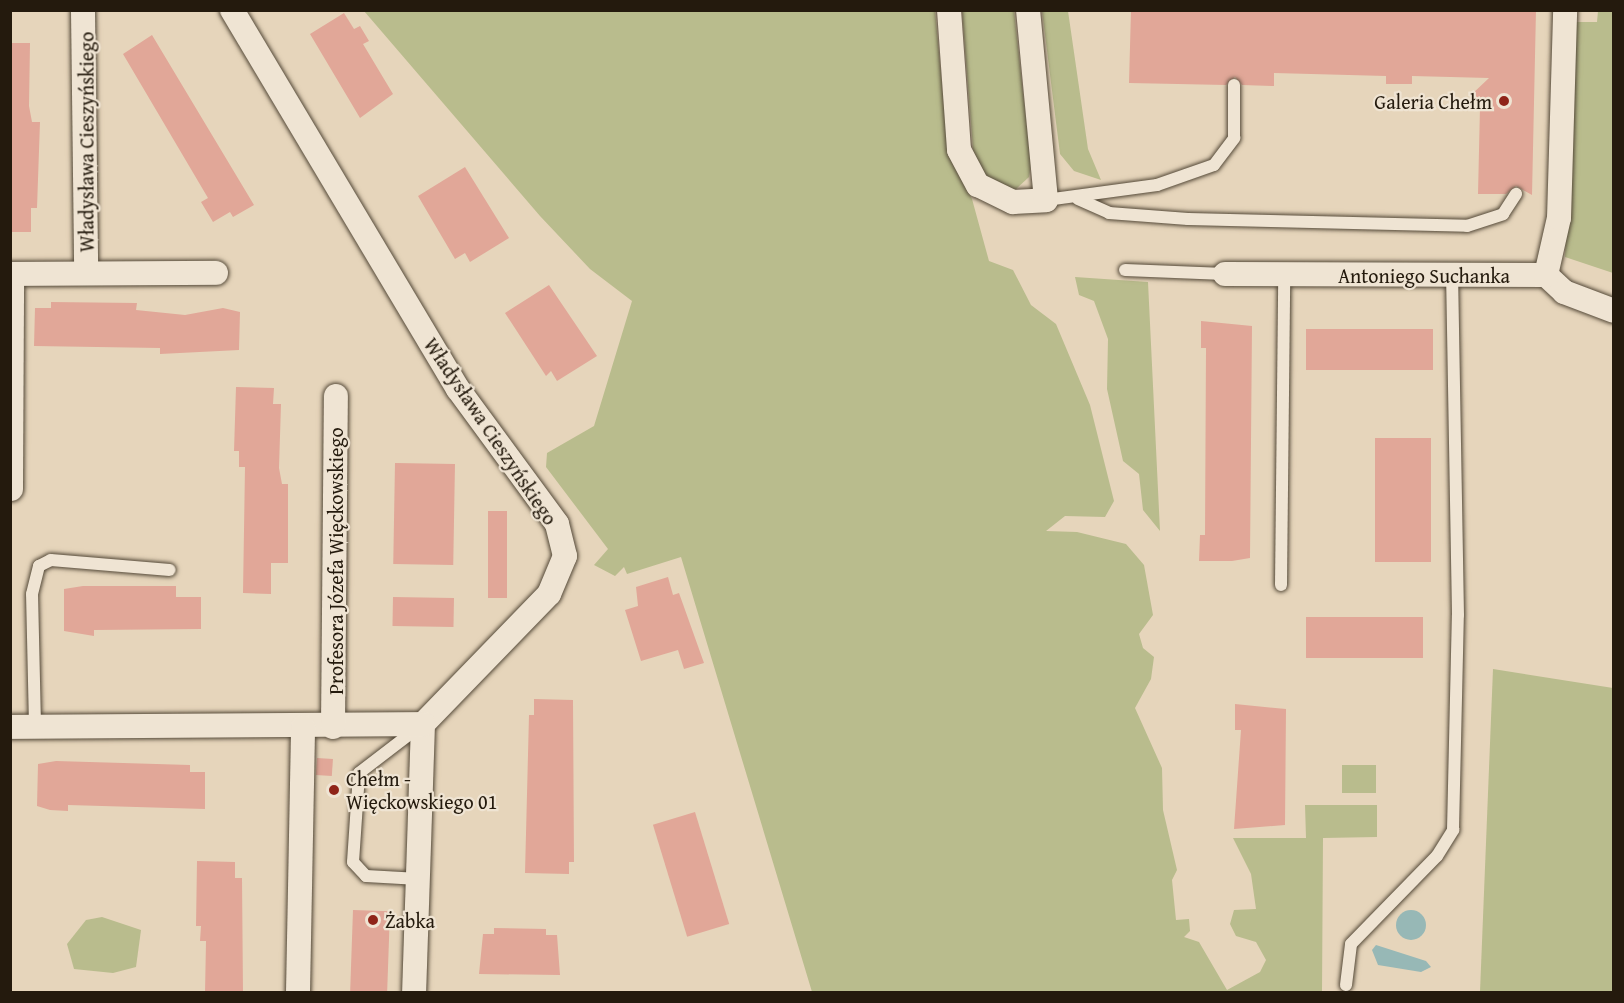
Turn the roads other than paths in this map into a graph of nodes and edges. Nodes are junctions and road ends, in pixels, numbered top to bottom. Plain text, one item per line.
1 (83, 10) edge
2 (232, 10) edge
3 (949, 10) edge
4 (1028, 10) edge
5 (1565, 10) edge
6 (1234, 85) dead end
7 (1516, 194) dead end
8 (1078, 199) junction
9 (1046, 200) junction
10 (1125, 270) dead end
11 (86, 272) junction
12 (216, 273) dead end
13 (1225, 274) joint
14 (1284, 274) junction
15 (1452, 274) junction
16 (1546, 275) junction
17 (1614, 311) edge
18 (336, 396) dead end
19 (11, 489) edge
20 (170, 570) dead end
21 (1281, 585) dead end
22 (423, 724) junction
23 (35, 725) junction
24 (10, 727) edge
25 (303, 727) junction
26 (333, 727) junction
27 (419, 879) junction
28 (1346, 985) dead end
29 (298, 993) edge
30 (414, 993) edge

1 - 11 street, Władysława Cieszyńskiego
2 - 22 street, Władysława Cieszyńskiego
3 - 9 street
4 - 9 street
5 - 16 street
6 - 8 lane
7 - 8 lane
8 - 9 lane
10 - 13 lane
11 - 12 street
11 - 19 street, Władysława Cieszyńskiego
13 - 14 street, Antoniego Suchanka
14 - 15 street, Antoniego Suchanka
14 - 21 lane
15 - 16 street, Antoniego Suchanka
15 - 28 lane
16 - 17 street
18 - 26 street, Profesora Józefa Więckowskiego
20 - 23 lane
22 - 26 street
22 - 27 street
22 - 27 lane
23 - 24 street
23 - 25 street
25 - 26 street
25 - 29 street
27 - 30 street

